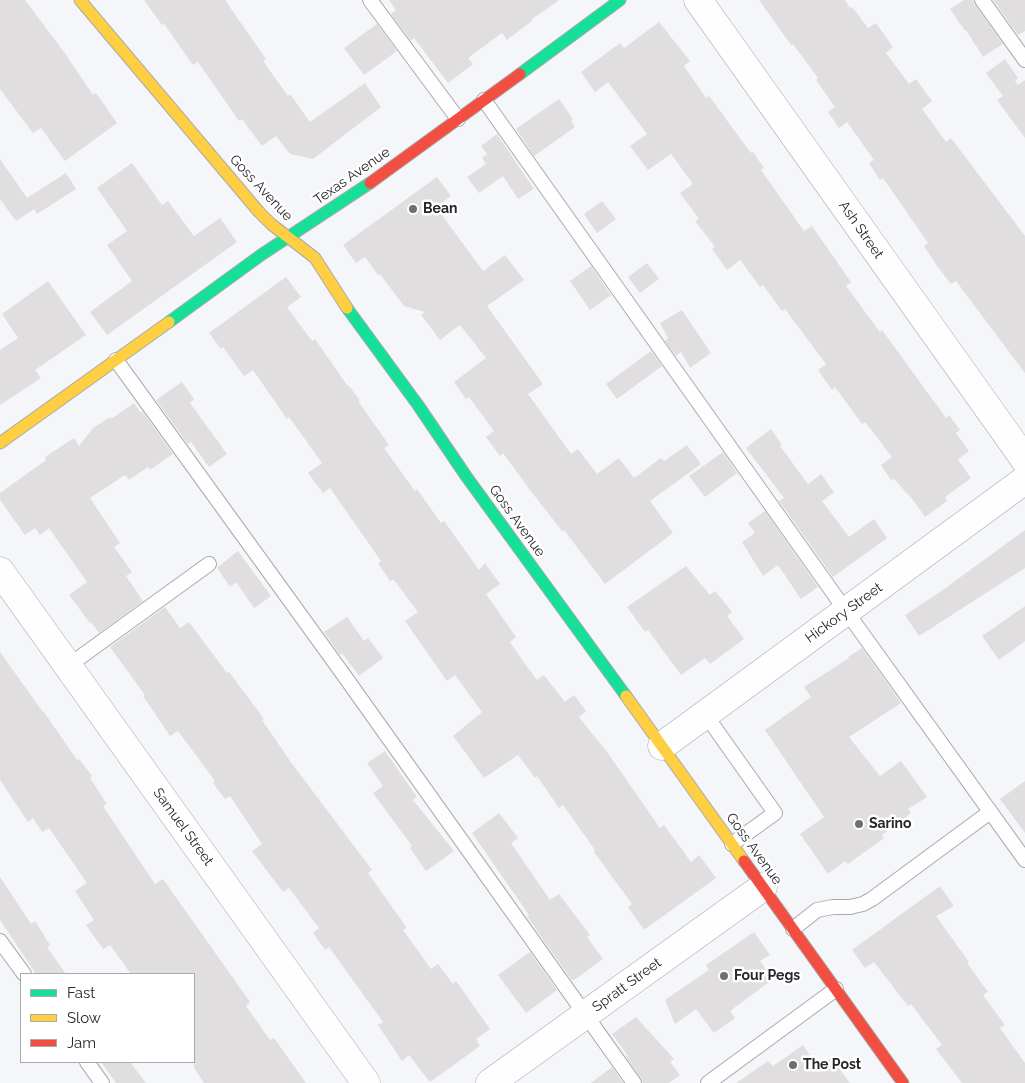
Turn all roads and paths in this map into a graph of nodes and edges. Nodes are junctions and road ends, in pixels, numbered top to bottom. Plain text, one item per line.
1 (80, 0) edge
2 (370, 0) edge
3 (620, 0) edge
4 (698, 0) edge
5 (982, 0) edge
6 (1025, 60) edge
7 (484, 100) junction
8 (458, 118) junction
9 (288, 238) junction
10 (116, 360) junction
11 (0, 443) edge
12 (1025, 460) edge
13 (1025, 480) edge
14 (209, 564) dead end
15 (0, 571) edge
16 (846, 611) junction
17 (68, 666) junction
18 (705, 714) junction
19 (662, 746) junction
20 (990, 812) junction
21 (732, 844) junction
22 (1025, 860) edge
23 (763, 887) junction
24 (793, 930) junction
25 (0, 941) edge
26 (23, 973) edge
27 (836, 989) junction
28 (586, 1014) junction
29 (88, 1063) edge
30 (102, 1083) edge
31 (366, 1083) edge
32 (490, 1083) edge
33 (634, 1083) edge
34 (708, 1083) edge
35 (903, 1083) edge

1 - 9 main road, Goss Avenue
2 - 8 lane
3 - 7 main road, Texas Avenue
4 - 12 street, Ash Street
5 - 6 lane
7 - 8 main road, Texas Avenue
7 - 16 lane
8 - 9 main road, Texas Avenue
9 - 10 main road, Texas Avenue
9 - 19 main road, Goss Avenue
10 - 11 main road, Texas Avenue
10 - 28 lane
13 - 16 street, Hickory Street
14 - 17 lane
15 - 17 street, Samuel Street
16 - 18 street, Hickory Street
16 - 20 lane
17 - 31 street, Samuel Street
18 - 19 street, Hickory Street
18 - 21 lane
19 - 21 main road, Goss Avenue
20 - 22 lane
20 - 24 lane
21 - 23 main road, Goss Avenue
23 - 24 main road, Goss Avenue
23 - 28 street, Spratt Street
24 - 27 main road, Goss Avenue
25 - 26 lane
27 - 34 lane
27 - 35 main road, Goss Avenue
28 - 32 street, Spratt Street
28 - 33 lane
29 - 30 lane

